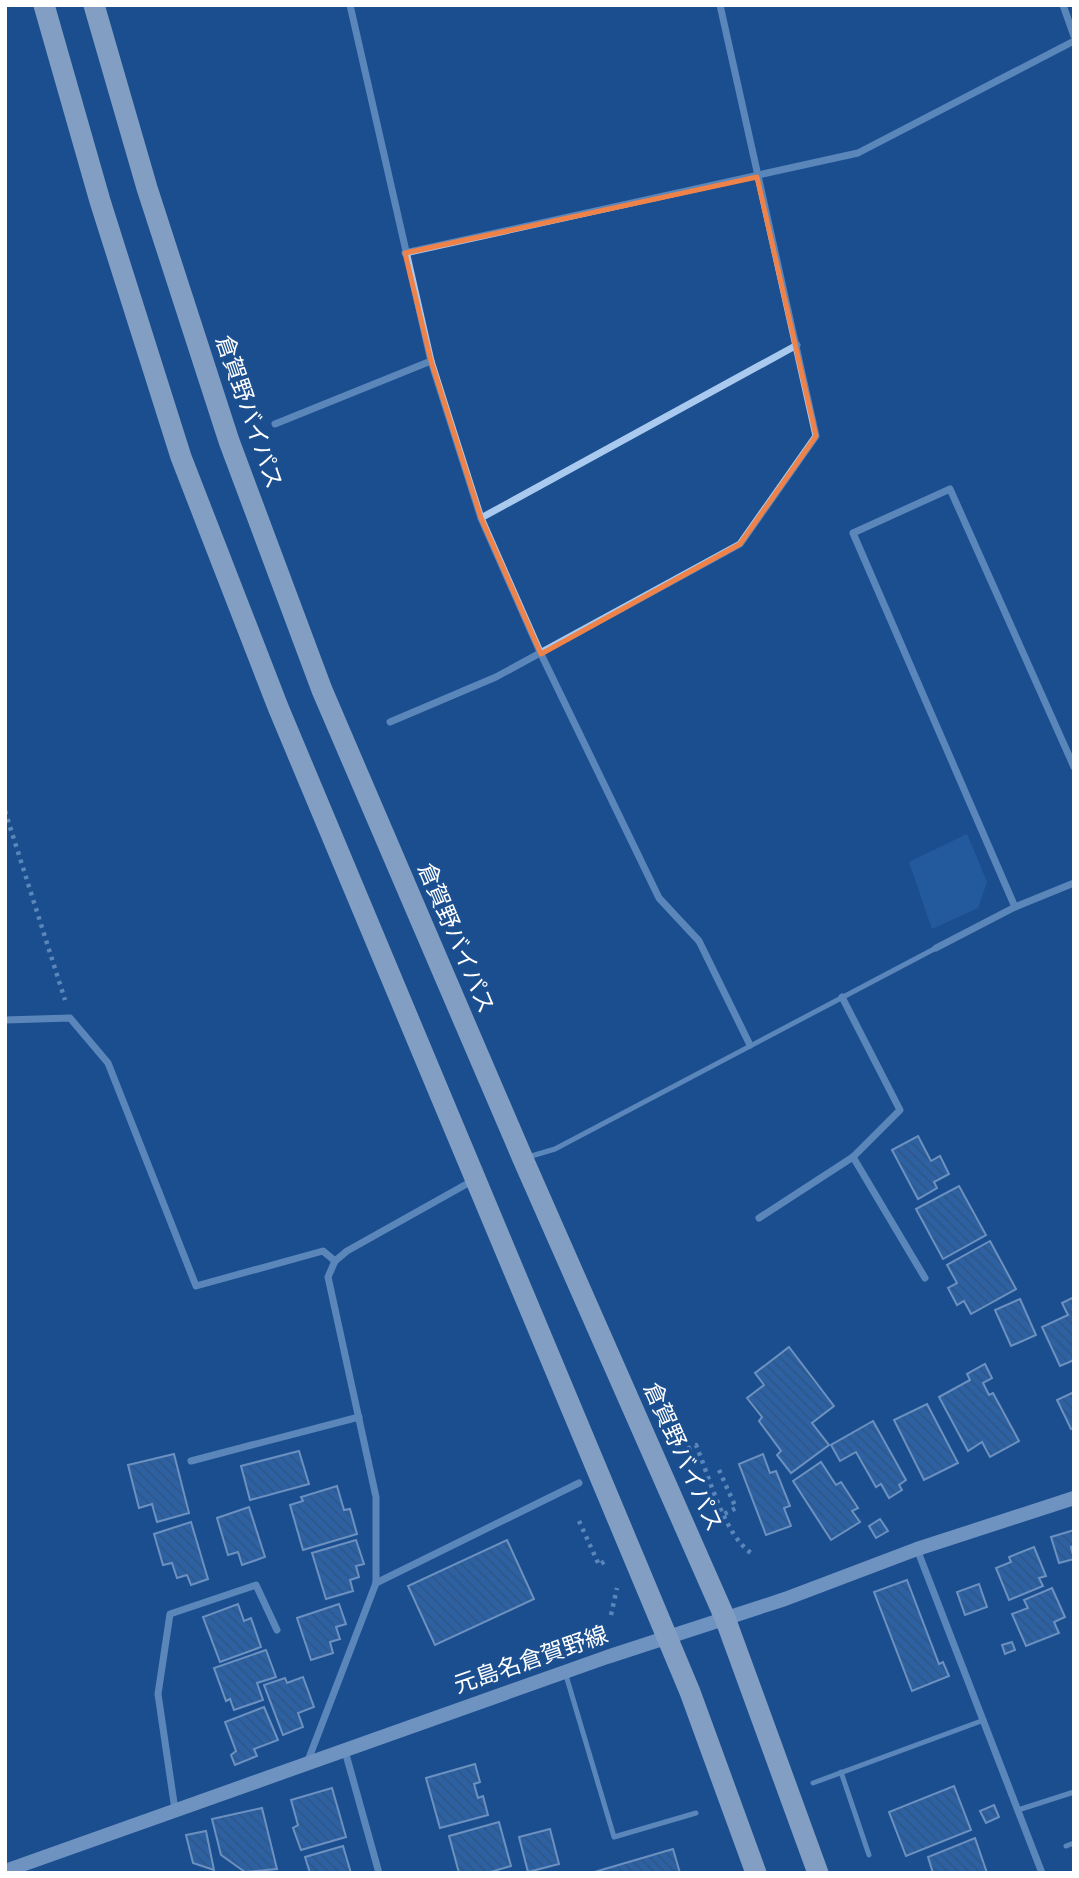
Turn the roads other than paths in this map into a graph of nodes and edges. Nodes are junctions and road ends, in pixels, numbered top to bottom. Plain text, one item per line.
1 (44, 5) edge
2 (94, 5) edge
3 (350, 5) edge
4 (720, 5) edge
5 (1063, 5) edge
6 (1074, 38) edge
7 (757, 177) junction
8 (405, 253) junction
9 (797, 345) junction
10 (430, 361) junction
11 (275, 424) dead end
12 (481, 518) junction
13 (541, 654) junction
14 (390, 722) dead end
15 (1074, 767) edge
16 (1074, 883) edge
17 (1015, 907) junction
18 (936, 948) joint
19 (842, 998) junction
20 (5, 1020) edge
21 (750, 1045) junction
22 (853, 1157) junction
23 (523, 1159) junction
24 (476, 1180) junction
25 (759, 1218) dead end
26 (335, 1261) junction
27 (925, 1278) dead end
28 (359, 1417) junction
29 (191, 1461) dead end
30 (579, 1482) dead end
31 (1074, 1498) edge
32 (917, 1549) junction
33 (376, 1583) junction
34 (725, 1618) junction
35 (277, 1630) dead end
36 (667, 1638) junction
37 (565, 1672) junction
38 (984, 1720) junction
39 (345, 1750) junction
40 (307, 1763) junction
41 (841, 1772) junction
42 (813, 1783) dead end
43 (1074, 1792) edge
44 (175, 1810) junction
45 (1018, 1810) junction
46 (696, 1813) dead end
47 (1074, 1843) edge
48 (1066, 1846) dead end
49 (869, 1855) dead end
50 (5, 1872) edge
51 (380, 1873) edge
52 (756, 1873) edge
53 (818, 1873) edge
54 (1042, 1873) edge

1 - 24 highway
2 - 23 highway, 倉賀野バイパス
3 - 8 street
4 - 7 street
5 - 6 street
6 - 7 street
7 - 8 street
7 - 9 street
8 - 10 street
9 - 12 street
9 - 13 street
10 - 11 street
10 - 12 street
12 - 13 street
13 - 14 street
13 - 21 street
15 - 17 street
16 - 17 street
17 - 18 street
18 - 19 lane
19 - 21 lane
19 - 22 street
20 - 26 street
21 - 23 lane
22 - 25 street
22 - 27 street
23 - 34 highway, 倉賀野バイパス
24 - 26 street
24 - 36 highway
26 - 28 street
28 - 29 street
28 - 33 street
30 - 33 street
31 - 32 main road, 元島名倉賀野線
32 - 34 main road, 元島名倉賀野線
32 - 38 street
33 - 40 street
34 - 36 main road, 元島名倉賀野線
34 - 53 highway, 倉賀野バイパス
35 - 44 street
36 - 37 main road, 元島名倉賀野線
36 - 52 highway
37 - 39 main road, 元島名倉賀野線
37 - 46 lane
38 - 41 lane
38 - 45 street
39 - 40 main road, 元島名倉賀野線
39 - 51 street
40 - 44 main road, 元島名倉賀野線
41 - 42 lane
41 - 49 lane
43 - 45 lane
44 - 50 main road, 元島名倉賀野線
45 - 54 street
47 - 48 lane

